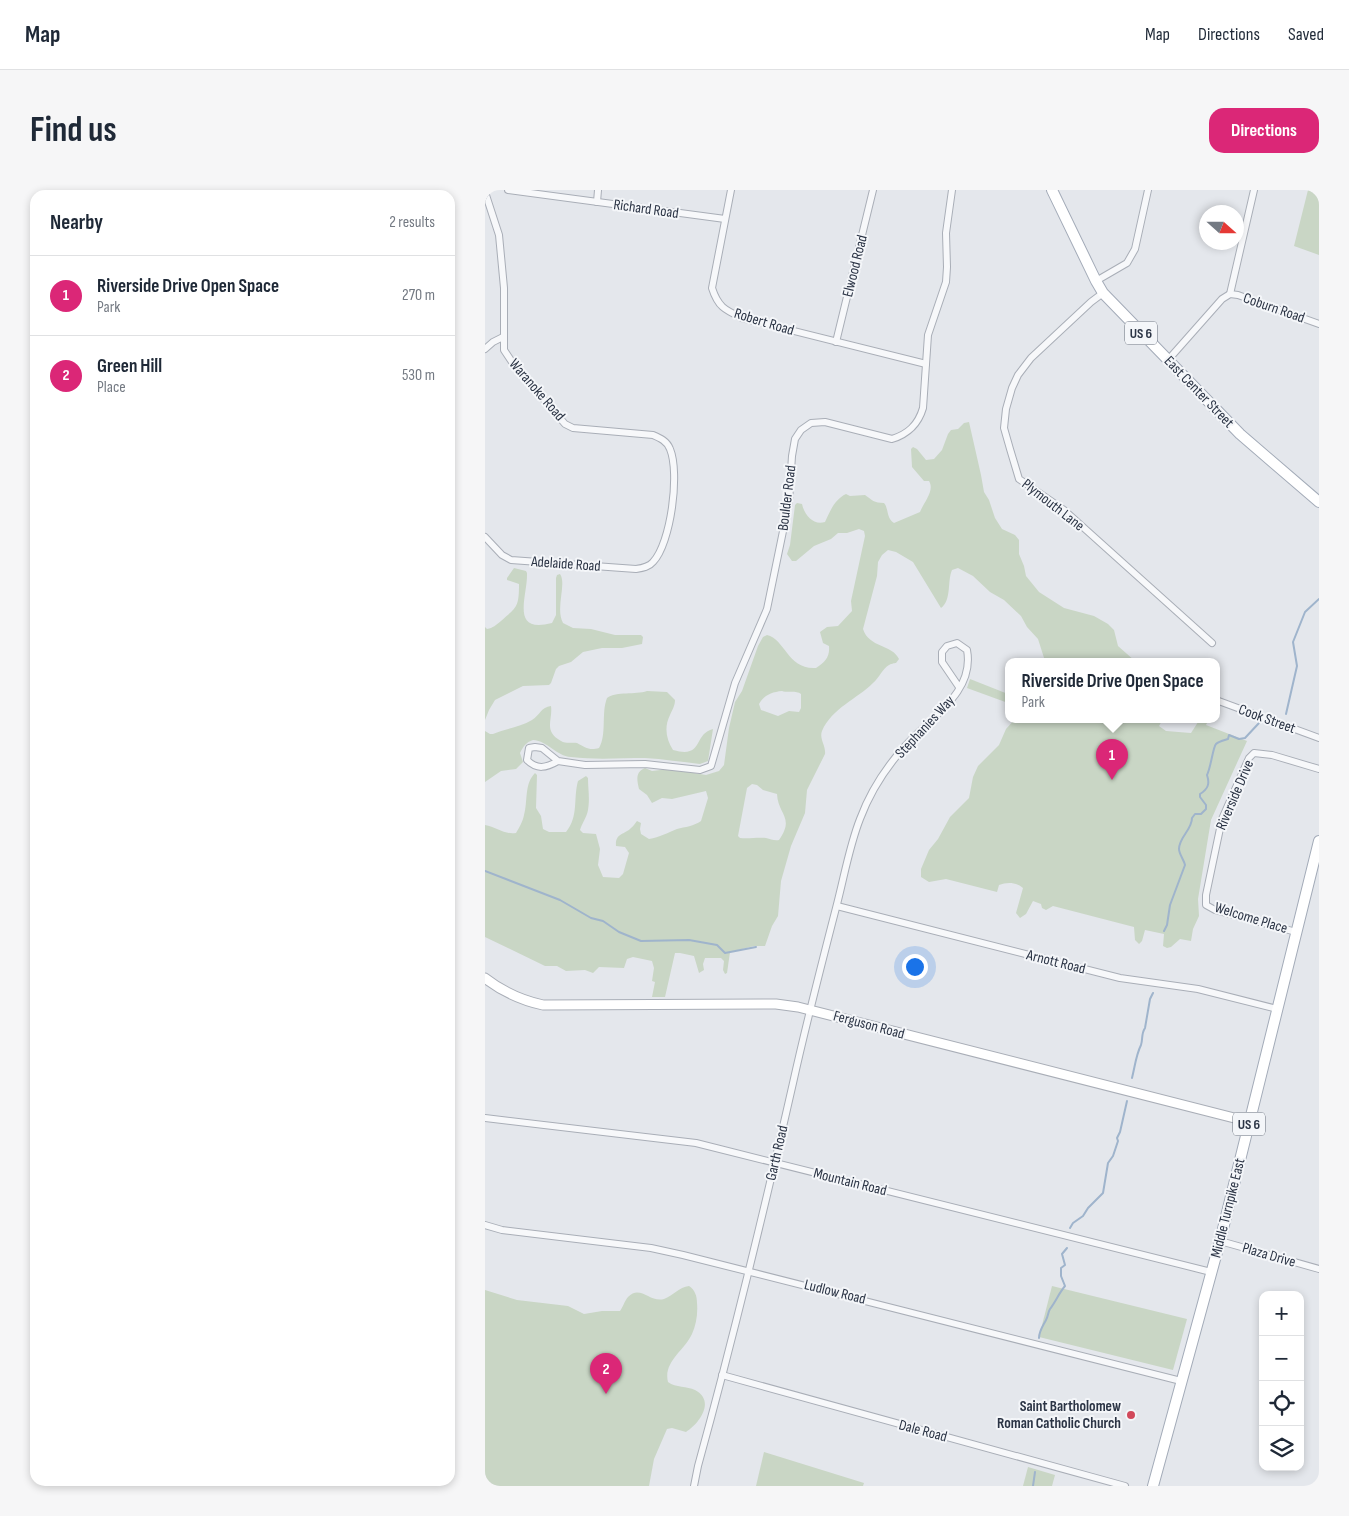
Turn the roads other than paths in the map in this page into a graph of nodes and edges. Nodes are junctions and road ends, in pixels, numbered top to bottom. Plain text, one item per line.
1 (508, 190) edge
2 (598, 190) edge
3 (731, 190) edge
4 (873, 190) edge
5 (952, 190) edge
6 (1052, 190) edge
7 (1148, 190) edge
8 (1255, 190) edge
9 (485, 192) edge
10 (597, 202) junction
11 (725, 220) junction
12 (1096, 281) junction
13 (1103, 293) junction
14 (1230, 294) junction
15 (1319, 324) edge
16 (503, 337) junction
17 (836, 342) junction
18 (485, 348) edge
19 (1168, 360) junction
20 (926, 364) junction
21 (1319, 502) edge
22 (485, 537) edge
23 (654, 562) joint
24 (1212, 642) dead end
25 (959, 687) junction
26 (1220, 701) edge
27 (1319, 738) edge
28 (558, 761) junction
29 (1319, 769) edge
30 (860, 819) joint
31 (1319, 841) edge
32 (1206, 904) joint
33 (837, 906) junction
34 (1296, 932) junction
35 (485, 978) edge
36 (1277, 1009) junction
37 (810, 1010) junction
38 (485, 1118) edge
39 (1250, 1122) junction
40 (775, 1163) junction
41 (485, 1225) edge
42 (1220, 1240) junction
43 (1319, 1269) edge
44 (748, 1270) junction
45 (1211, 1272) junction
46 (722, 1375) junction
47 (1181, 1381) junction
48 (694, 1486) edge
49 (1125, 1486) edge
50 (1153, 1486) edge

1 - 10 street, Richard Road
2 - 10 street
3 - 11 street, Robert Road
4 - 17 street, Elwood Road
5 - 20 street, Boulder Road
6 - 12 main road, East Center Street / US 6
7 - 12 street
8 - 14 street
9 - 16 street, Waranoke Road
10 - 11 street, Richard Road
11 - 17 street, Robert Road
12 - 13 main road, East Center Street / US 6
13 - 19 main road, East Center Street / US 6
13 - 24 street, Plymouth Lane
14 - 15 street, Coburn Road
14 - 19 street, Coburn Road
16 - 18 street
16 - 23 street, Waranoke Road
17 - 20 street, Robert Road
19 - 21 main road, East Center Street / US 6
20 - 28 street, Boulder Road
22 - 23 street, Adelaide Road
25 - 25 street, Stephanies Way
25 - 30 street, Stephanies Way
26 - 27 street, Cook Street
28 - 28 street, Boulder Road
29 - 32 street, Riverside Drive
30 - 33 street, Garth Road
31 - 34 main road, Middle Turnpike East / US 6
32 - 34 street, Welcome Place
33 - 36 street, Arnott Road
33 - 37 street, Garth Road
34 - 36 main road, Middle Turnpike East / US 6
35 - 37 street, Ferguson Road
36 - 39 main road, Middle Turnpike East / US 6
37 - 39 street, Ferguson Road
37 - 40 street, Garth Road
38 - 40 street, Mountain Road
39 - 42 main road, Middle Turnpike East / US 6
40 - 44 street, Garth Road
40 - 45 street, Mountain Road
41 - 44 street, Ludlow Road
42 - 43 street, Plaza Drive
42 - 45 main road, Middle Turnpike East / US 6
44 - 46 street, Garth Road
44 - 47 street, Ludlow Road
45 - 47 main road, Middle Turnpike East / US 6
46 - 48 street, Garth Road
46 - 49 street, Dale Road
47 - 50 main road, Middle Turnpike East / US 6

